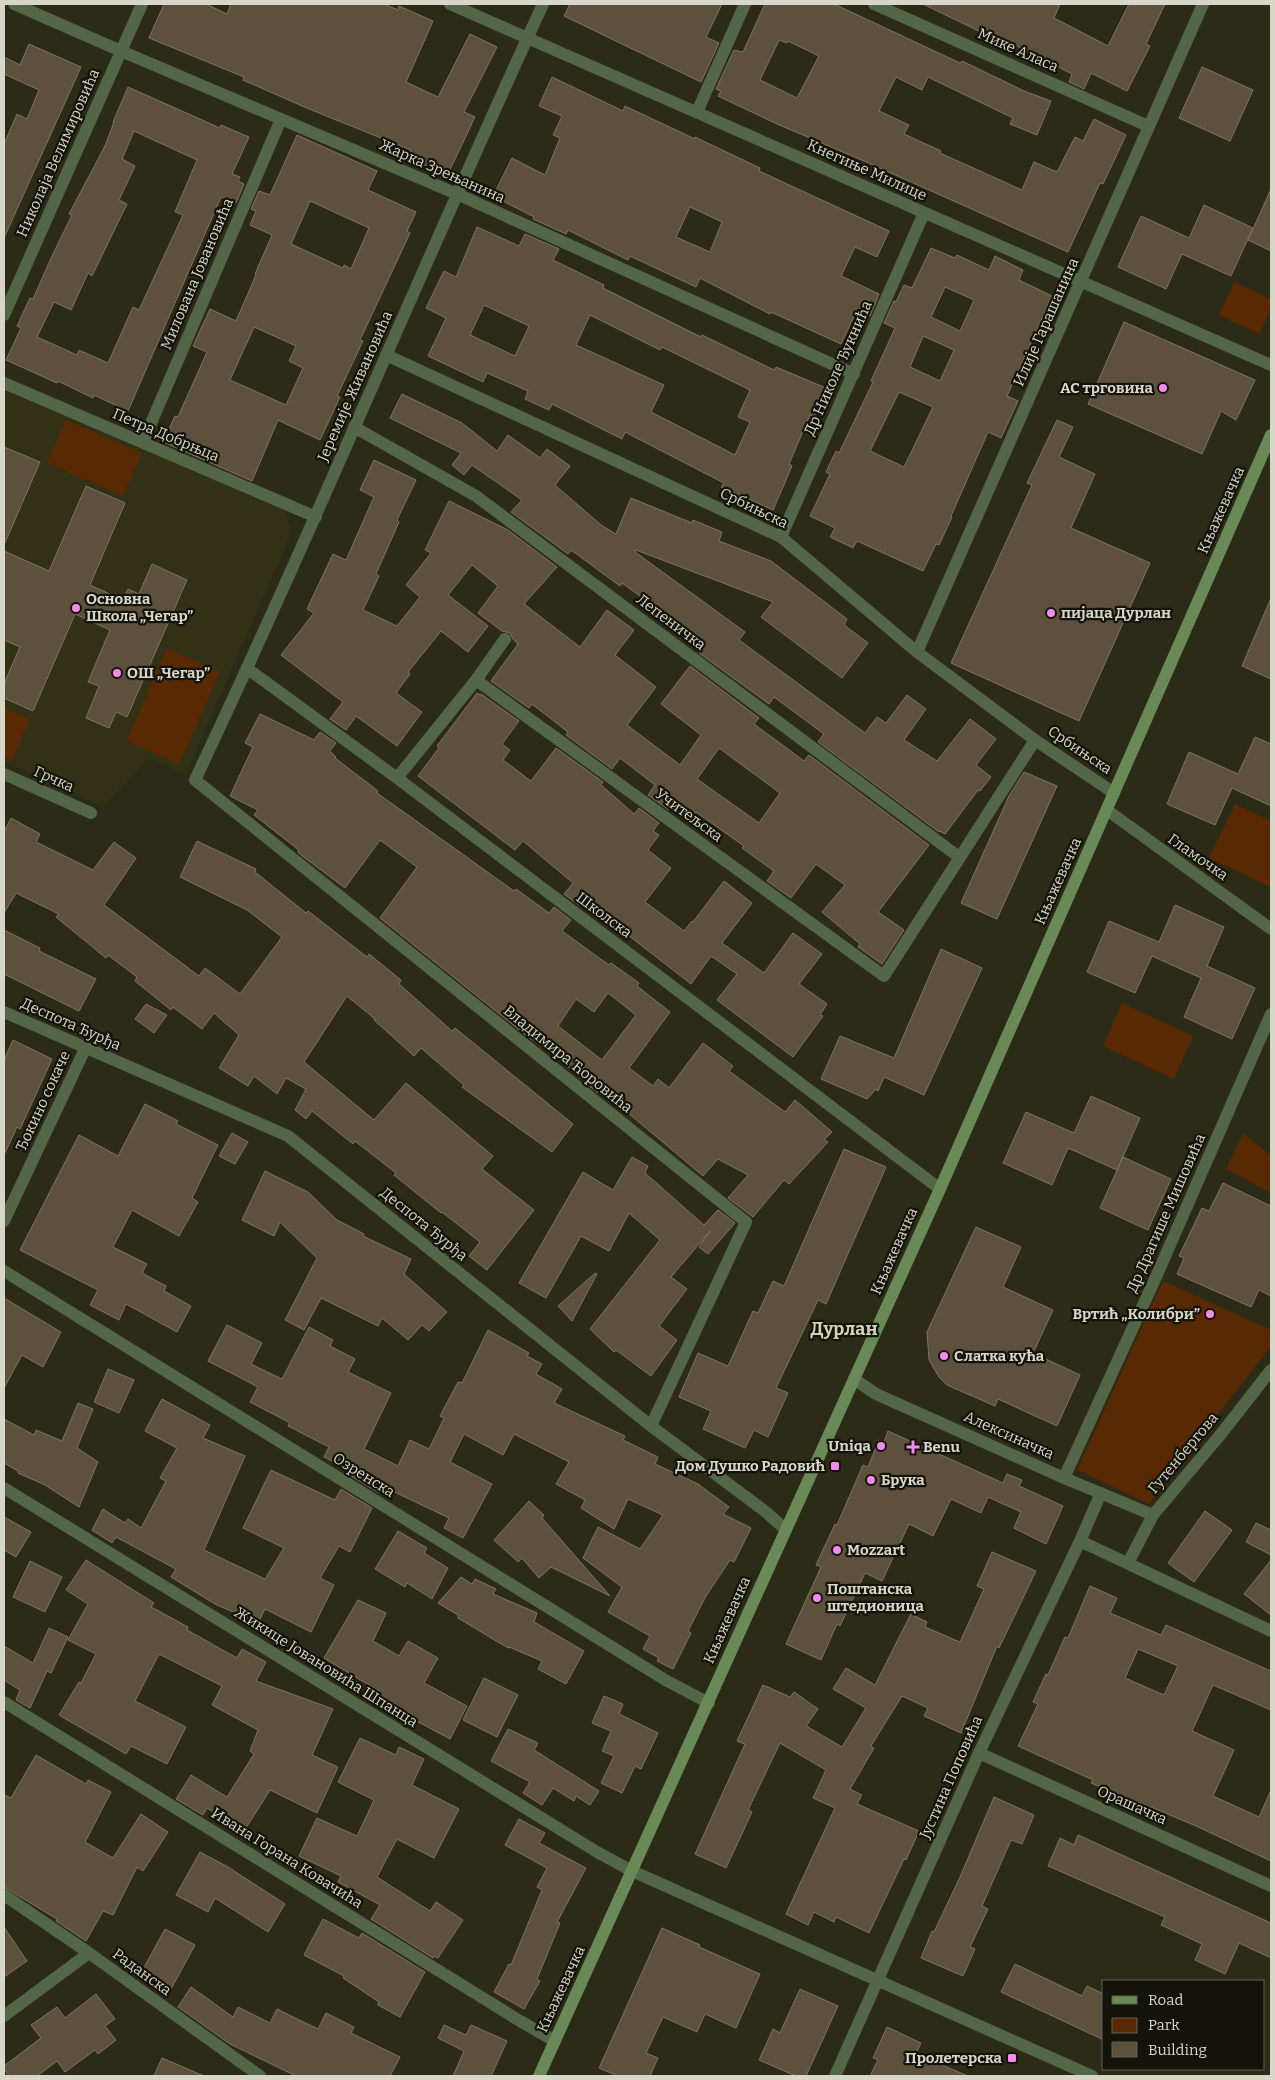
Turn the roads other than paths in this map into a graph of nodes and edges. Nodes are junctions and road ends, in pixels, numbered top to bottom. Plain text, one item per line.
1 (14, 4) edge
2 (142, 4) edge
3 (450, 4) edge
4 (543, 4) edge
5 (745, 4) edge
6 (874, 4) edge
7 (1203, 4) edge
8 (527, 38) junction
9 (120, 51) junction
10 (696, 112) junction
11 (281, 120) junction
12 (1148, 126) junction
13 (457, 194) junction
14 (924, 213) junction
15 (1082, 281) junction
16 (4, 315) edge
17 (386, 355) junction
18 (1271, 365) edge
19 (854, 374) junction
20 (4, 383) edge
21 (354, 427) junction
22 (1271, 435) edge
23 (143, 442) junction
24 (316, 517) junction
25 (781, 537) junction
26 (505, 639) dead end
27 (917, 652) junction
28 (248, 669) junction
29 (476, 680) junction
30 (1035, 740) junction
31 (4, 774) edge
32 (397, 778) junction
33 (196, 780) joint
34 (1114, 793) junction
35 (1106, 810) junction
36 (91, 813) dead end
37 (959, 857) junction
38 (1271, 929) edge
39 (4, 1012) edge
40 (1271, 1014) edge
41 (85, 1049) junction
42 (940, 1189) junction
43 (4, 1221) edge
44 (4, 1271) edge
45 (1271, 1370) edge
46 (854, 1380) junction
47 (651, 1426) junction
48 (1064, 1478) junction
49 (4, 1488) edge
50 (1101, 1493) junction
51 (1153, 1515) junction
52 (785, 1529) junction
53 (1080, 1541) junction
54 (1128, 1563) junction
55 (1271, 1631) edge
56 (4, 1702) edge
57 (709, 1703) junction
58 (979, 1753) junction
59 (632, 1871) junction
60 (1271, 1886) edge
61 (4, 1895) edge
62 (89, 1953) junction
63 (878, 1980) junction
64 (4, 2016) edge
65 (554, 2041) junction
66 (240, 2070) edge
67 (260, 2076) edge
68 (539, 2076) edge
69 (835, 2076) edge
70 (1092, 2076) edge

1 - 9 street, Жарка Зрењанина
2 - 9 street, Николаја Велимировића
3 - 8 street, Кнегиње Милице
4 - 8 street, Јеремије Живановића
5 - 10 street
6 - 12 street, Мике Аласа
7 - 12 street, Илије Гарашанина
8 - 10 street, Кнегиње Милице
8 - 13 street, Јеремије Живановића
9 - 11 street, Жарка Зрењанина
9 - 16 street, Николаја Велимировића
10 - 14 street, Кнегиње Милице
11 - 13 street, Жарка Зрењанина
11 - 23 street, Милована Јовановића
12 - 15 street, Илије Гарашанина
13 - 17 street, Јеремије Живановића
13 - 19 street, Жарка Зрењанина
14 - 15 street, Кнегиње Милице
14 - 19 street, Др Николе Ђукнића
15 - 18 street, Кнегиње Милице
15 - 27 street, Илије Гарашанина
17 - 21 street, Јеремије Живановића
17 - 25 street, Србињска
19 - 25 street, Др Николе Ђукнића
20 - 23 street, Петра Добрњца
21 - 24 street, Јеремије Живановића
21 - 37 street, Лепеничка
22 - 34 main road, Књажевачка
23 - 24 street, Петра Добрњца
24 - 28 street, Јеремије Живановића
25 - 27 street, Србињска
26 - 29 street
27 - 30 street, Србињска
28 - 32 street, Школска
28 - 33 street, Јеремије Живановића
29 - 32 street
29 - 37 street, Учитељска
30 - 34 street, Србињска
30 - 37 street
31 - 36 street, Грчка
32 - 42 street, Школска
33 - 47 street, Владимира Ћоровића
34 - 35 main road, Књажевачка
35 - 38 street, Гламочка
35 - 42 main road, Књажевачка
39 - 41 street, Деспота Ђурђа
40 - 48 street, Др Драгише Мишовића
41 - 43 street, Ђокино сокаче
41 - 47 street, Деспота Ђурђа
42 - 46 main road, Књажевачка
44 - 57 street, Озренска
45 - 51 street, Гутенбергова
46 - 48 street, Алексиначка
46 - 52 main road, Књажевачка
47 - 52 street, Деспота Ђурђа
48 - 50 street, Алексиначка
49 - 59 street, Жикице Јовановића Шпанца
50 - 51 street, Алексиначка
50 - 53 street, Јустина Поповића
51 - 54 street, Гутенбергова
52 - 57 main road, Књажевачка
53 - 54 street
53 - 58 street, Јустина Поповића
54 - 55 street
56 - 65 street, Ивана Горана Ковачића
57 - 59 main road, Књажевачка
58 - 60 street, Орашачка
58 - 63 street, Јустина Поповића
59 - 63 street
59 - 65 main road, Књажевачка
61 - 62 street, Раданска
62 - 64 street
62 - 66 street, Раданска
63 - 69 street, Јустина Поповића
63 - 70 street
65 - 68 main road, Књажевачка
66 - 67 street, Раданска

